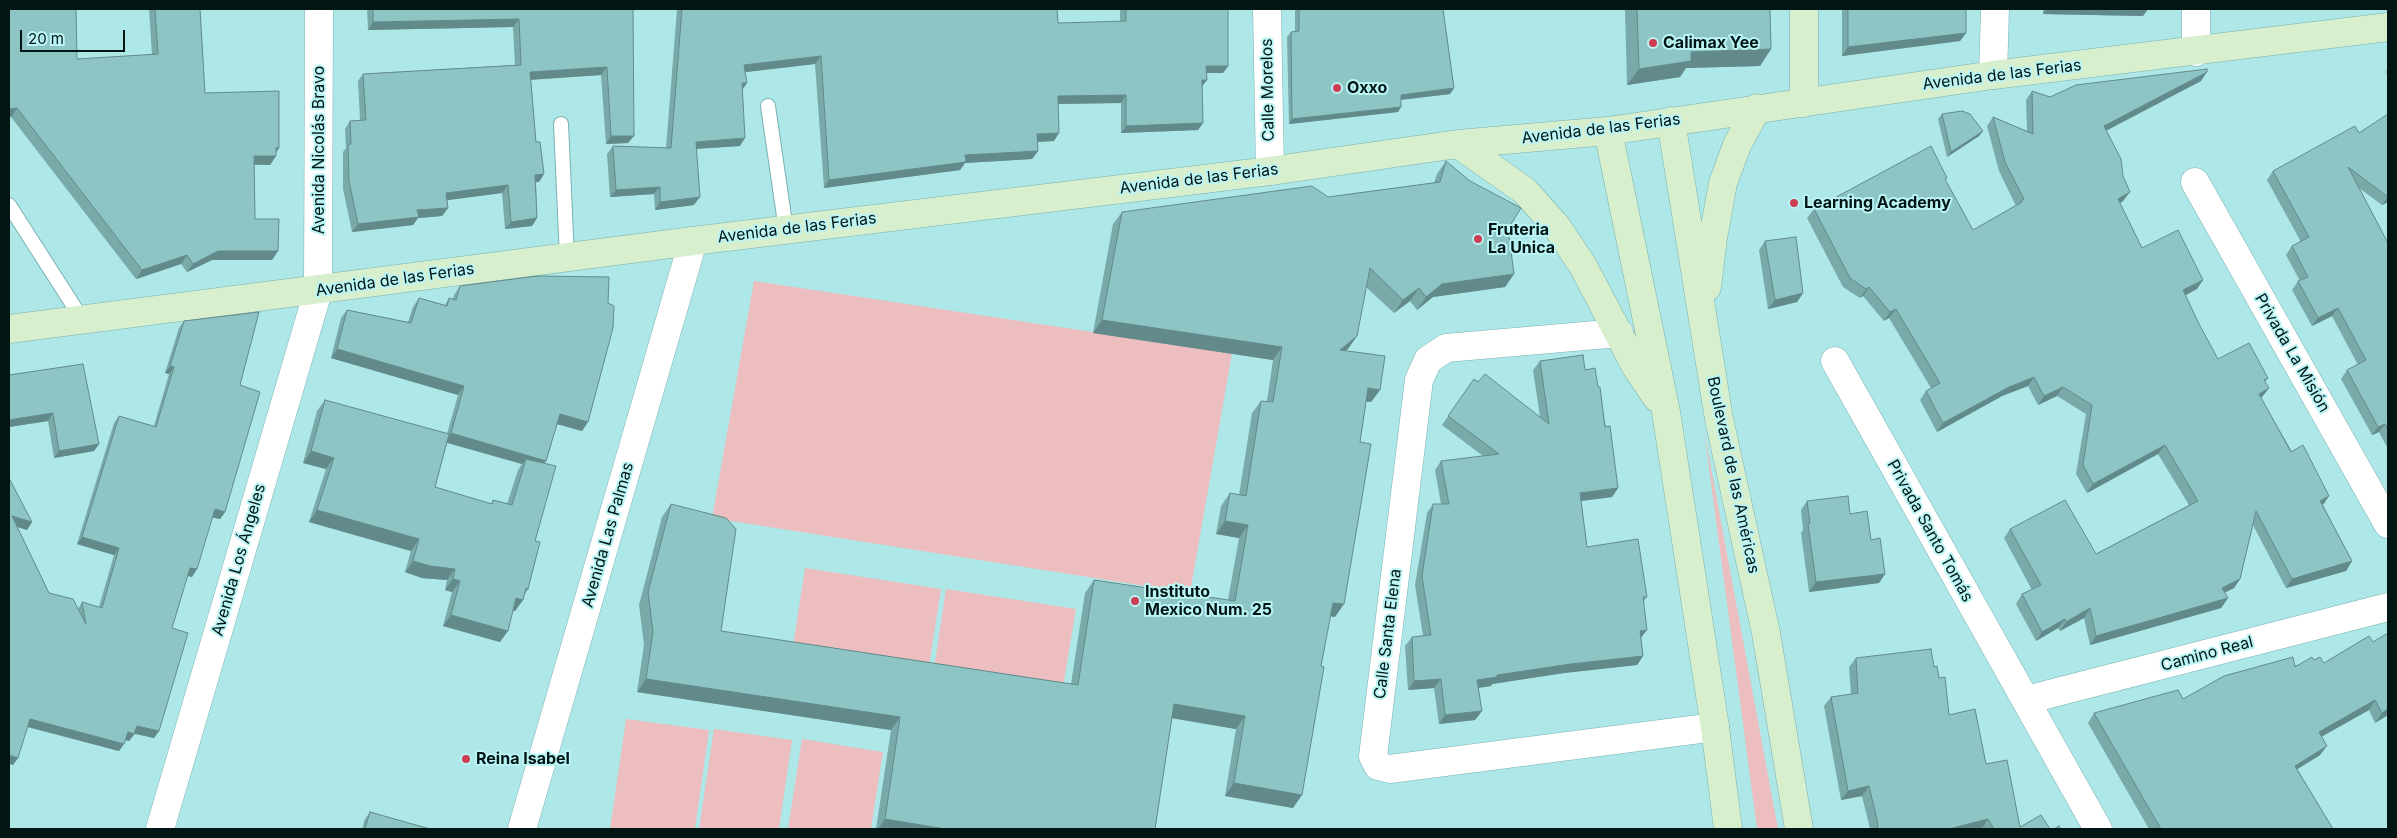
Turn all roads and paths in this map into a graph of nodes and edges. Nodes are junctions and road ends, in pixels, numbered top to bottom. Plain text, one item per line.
1 (319, 9) edge
2 (1267, 9) edge
3 (1804, 9) edge
4 (1995, 9) edge
5 (2196, 9) edge
6 (2388, 27) edge
7 (2196, 52) junction
8 (1993, 75) junction
9 (1804, 103) junction
10 (768, 106) dead end
11 (1757, 108) junction
12 (1672, 120) junction
13 (561, 124) dead end
14 (1608, 131) junction
15 (1458, 144) junction
16 (1270, 171) junction
17 (2195, 182) dead end
18 (9, 205) edge
19 (786, 230) junction
20 (694, 241) junction
21 (567, 258) junction
22 (318, 290) junction
23 (82, 320) junction
24 (1704, 320) junction
25 (9, 329) edge
26 (1619, 333) junction
27 (1834, 361) dead end
28 (1666, 412) junction
29 (2388, 524) edge
30 (2388, 607) edge
31 (2026, 700) junction
32 (1715, 727) junction
33 (160, 829) edge
34 (522, 829) edge
35 (1728, 829) edge
36 (1799, 829) edge
37 (2098, 829) edge

1 - 22 street, Avenida Nicolás Bravo
2 - 16 street, Calle Morelos
3 - 9 main road
4 - 8 street
5 - 7 street
6 - 7 main road, Avenida de las Ferias
7 - 8 main road, Avenida de las Ferias
8 - 9 main road, Avenida de las Ferias
9 - 11 main road, Avenida de las Ferias
10 - 19 lane
11 - 12 main road, Avenida de las Ferias
11 - 24 main road
12 - 14 main road, Avenida de las Ferias
12 - 24 main road, Boulevard de las Américas
13 - 21 lane
14 - 15 main road, Avenida de las Ferias
14 - 28 main road
15 - 16 main road, Avenida de las Ferias
15 - 26 main road
16 - 19 main road, Avenida de las Ferias
17 - 29 street, Privada La Misión
18 - 23 lane
19 - 20 main road, Avenida de las Ferias
20 - 21 main road, Avenida de las Ferias
20 - 34 street, Avenida Las Palmas
21 - 22 main road, Avenida de las Ferias
22 - 23 main road, Avenida de las Ferias
22 - 33 street, Avenida Los Ángeles
23 - 25 main road, Avenida de las Ferias
24 - 36 main road, Boulevard de las Américas
26 - 28 main road
26 - 32 street, Calle Santa Elena
27 - 31 street, Privada Santo Tomás
28 - 32 main road
30 - 31 street, Camino Real
31 - 37 street, Privada Santo Tomás
32 - 35 main road

